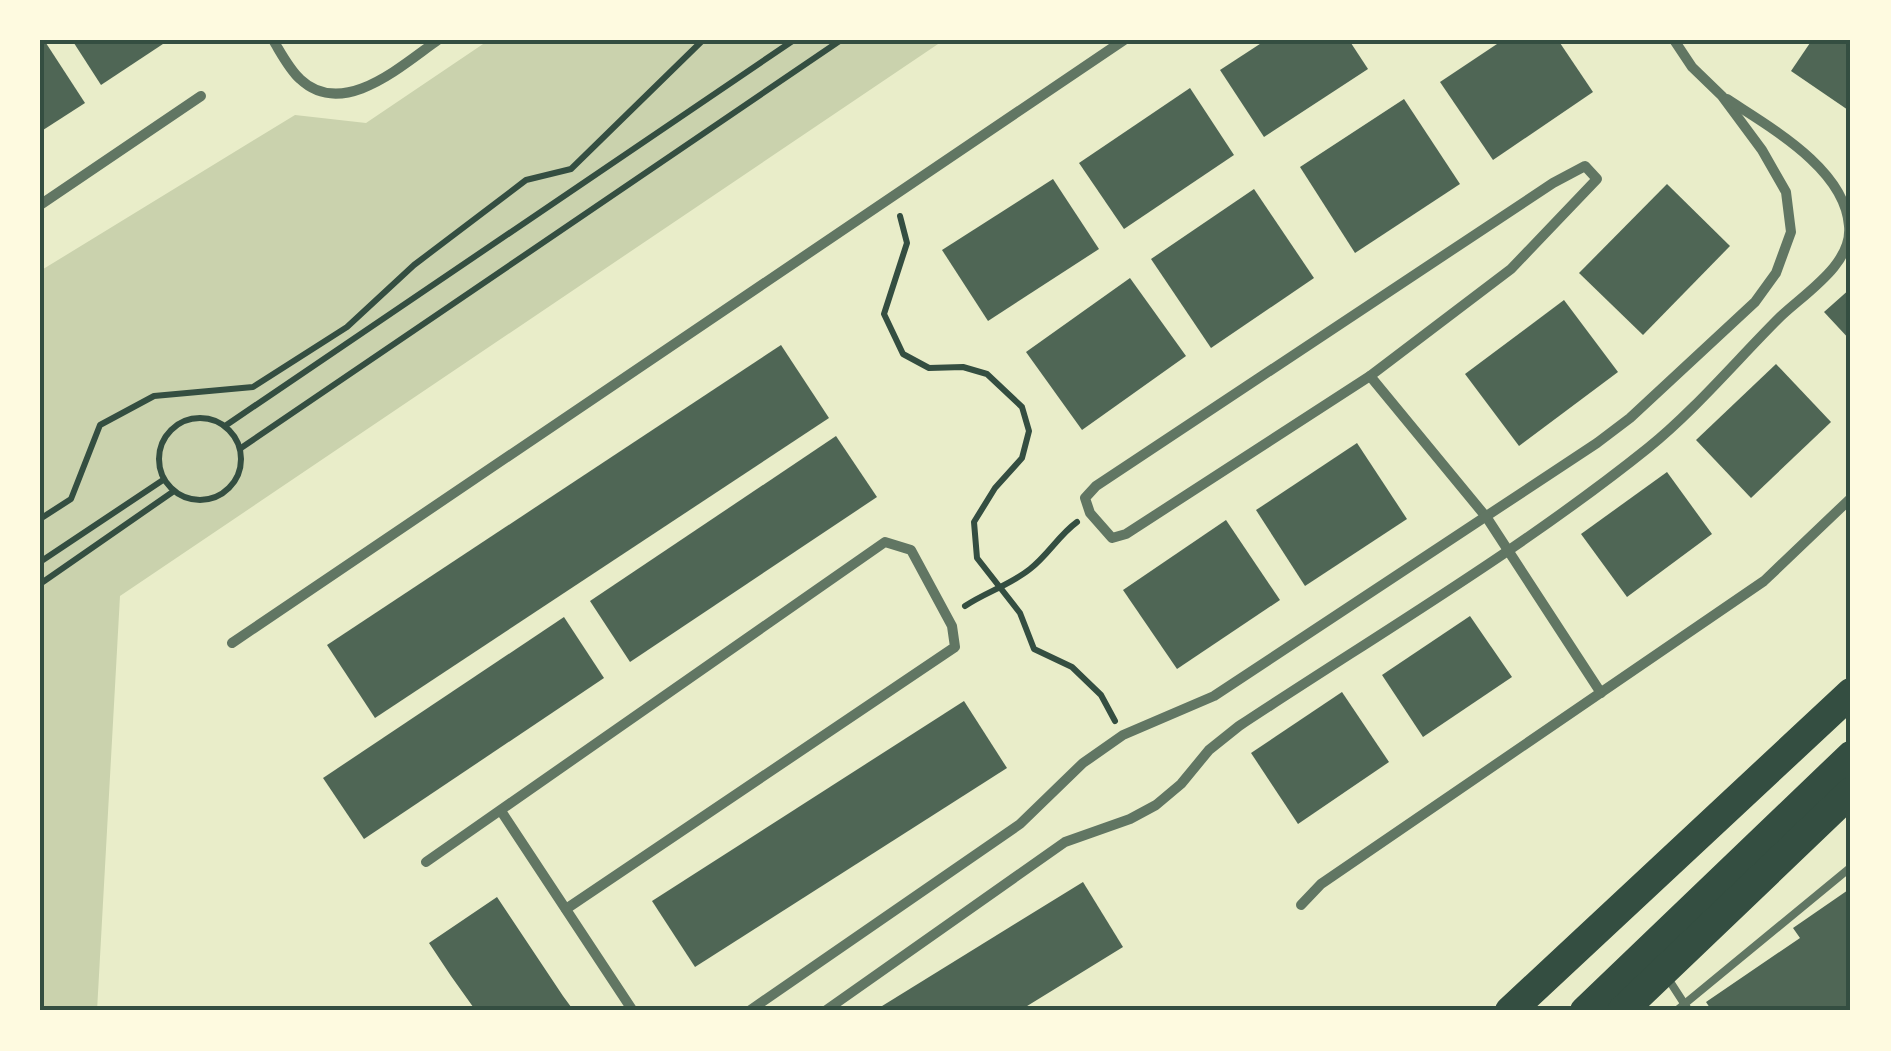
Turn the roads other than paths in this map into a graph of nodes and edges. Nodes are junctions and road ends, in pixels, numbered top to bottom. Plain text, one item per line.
1 (273, 40) edge
2 (438, 40) edge
3 (1124, 40) edge
4 (1674, 40) edge
5 (201, 96) dead end
6 (1722, 96) junction
7 (40, 205) edge
8 (1370, 376) junction
9 (1851, 498) edge
10 (1487, 518) junction
11 (1508, 549) junction
12 (232, 643) dead end
13 (1851, 692) edge
14 (1600, 693) junction
15 (1851, 756) edge
16 (1851, 792) edge
17 (500, 811) junction
18 (426, 862) dead end
19 (1851, 867) edge
20 (1301, 905) dead end
21 (566, 909) junction
22 (1646, 943) dead end
23 (1687, 1007) edge
24 (633, 1011) edge
25 (749, 1011) edge
26 (825, 1011) edge
27 (1510, 1011) edge
28 (1585, 1011) edge
29 (1622, 1011) edge
30 (1676, 1011) edge

1 - 2 street
3 - 12 street
4 - 6 street
5 - 7 street
6 - 10 street
6 - 11 street
8 - 8 street
8 - 10 street
9 - 14 street
10 - 11 street
10 - 25 street
11 - 14 street
11 - 26 street
13 - 27 highway
14 - 20 street
15 - 28 highway
16 - 29 highway
17 - 18 street
17 - 21 street
17 - 21 street
19 - 23 lane
21 - 24 street
22 - 23 lane
23 - 30 lane

